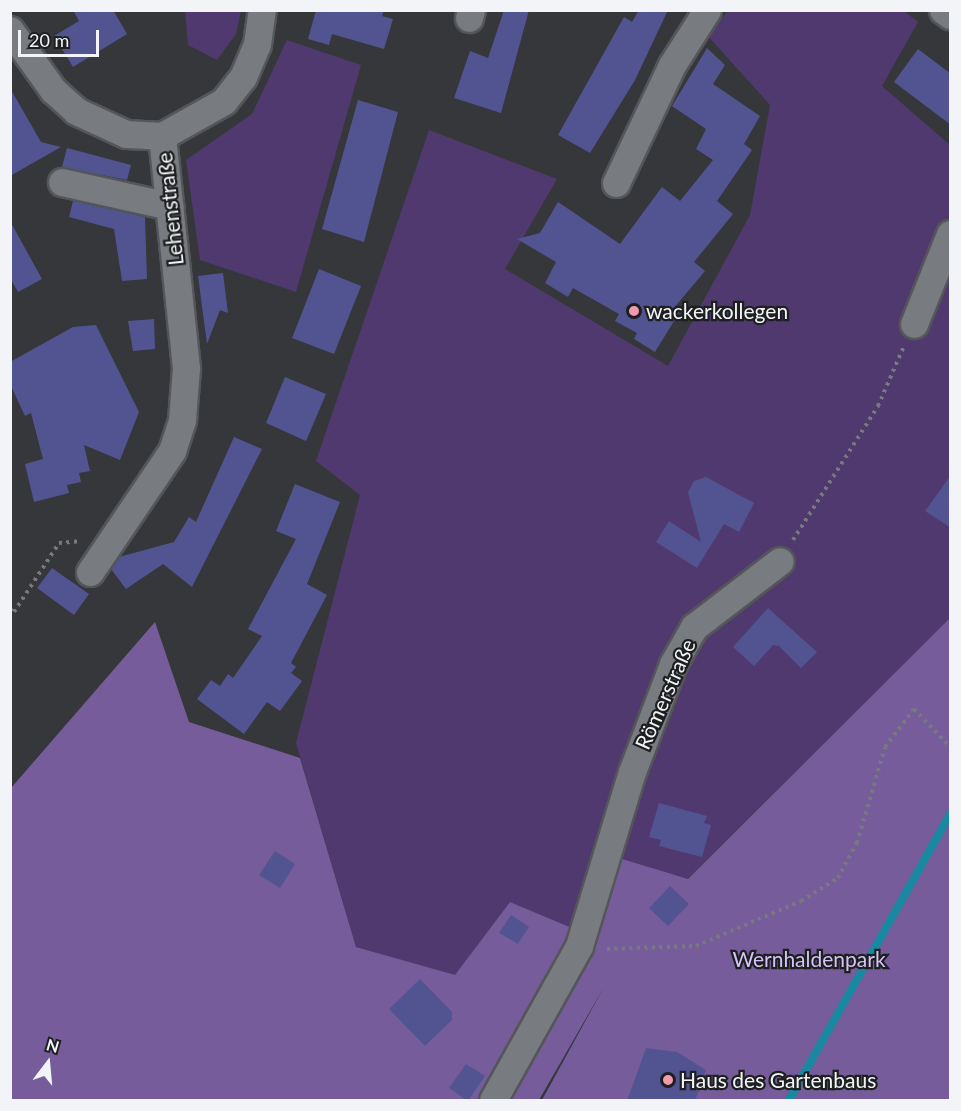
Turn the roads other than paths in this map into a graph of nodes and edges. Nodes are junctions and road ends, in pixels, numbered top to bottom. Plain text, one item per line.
1 (262, 10) edge
2 (707, 10) edge
3 (943, 10) edge
4 (951, 15) edge
5 (10, 30) edge
6 (162, 136) junction
7 (62, 182) dead end
8 (616, 183) dead end
9 (169, 206) junction
10 (951, 234) edge
11 (914, 324) road end
12 (780, 561) road end
13 (90, 572) dead end
14 (493, 1101) edge

1 - 6 street, Lehenstraße
2 - 8 street
3 - 4 street
5 - 6 street
6 - 9 street, Lehenstraße
7 - 9 street
9 - 13 street, Lehenstraße
10 - 11 street
12 - 14 street, Römerstraße

